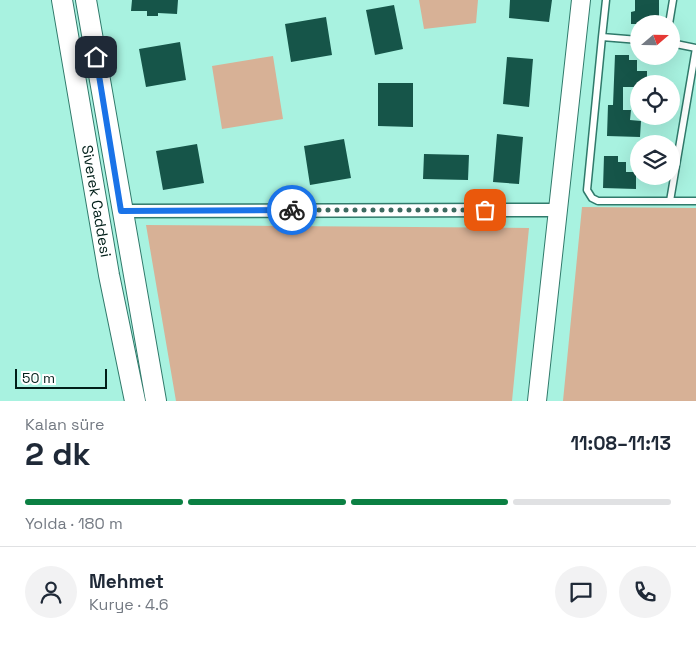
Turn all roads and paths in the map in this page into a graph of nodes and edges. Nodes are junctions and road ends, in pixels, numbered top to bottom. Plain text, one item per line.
1 (62, 0) edge
2 (86, 0) edge
3 (581, 0) edge
4 (606, 0) edge
5 (673, 0) edge
6 (670, 15) edge
7 (602, 37) junction
8 (630, 39) edge
9 (680, 45) edge
10 (696, 48) edge
11 (670, 201) junction
12 (696, 202) edge
13 (559, 210) junction
14 (121, 211) junction
15 (135, 401) edge
16 (156, 401) edge
17 (537, 401) edge

1 - 15 main road, Siverek Caddesi
2 - 14 main road, Siverek Caddesi
3 - 13 street
4 - 7 lane
5 - 6 lane
7 - 8 lane
7 - 11 lane
9 - 10 lane
10 - 11 lane
11 - 12 lane
13 - 14 street
13 - 17 street
14 - 16 main road, Siverek Caddesi

